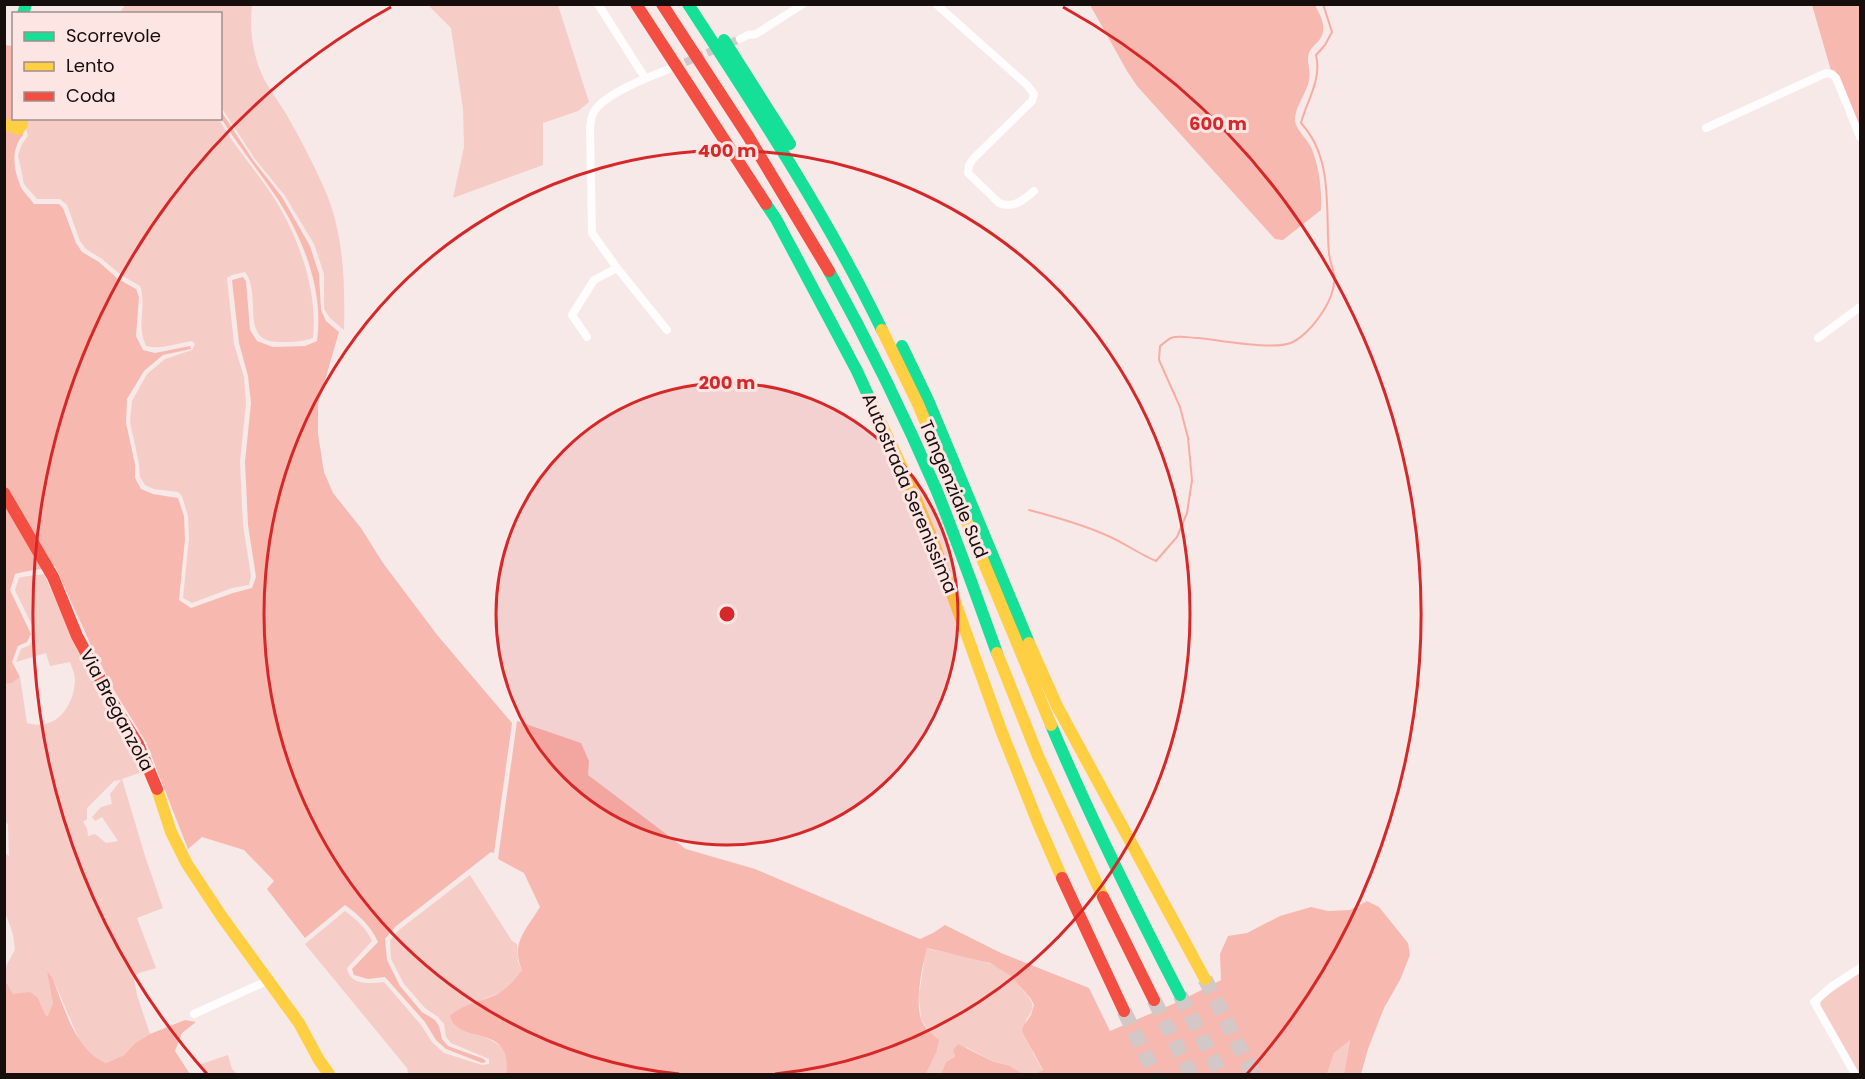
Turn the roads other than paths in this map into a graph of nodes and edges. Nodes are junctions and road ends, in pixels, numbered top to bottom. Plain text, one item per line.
1 (598, 4) edge
2 (636, 4) edge
3 (662, 4) edge
4 (688, 4) edge
5 (700, 4) edge
6 (803, 4) edge
7 (936, 4) edge
8 (740, 39) tunnel mouth
9 (667, 70) tunnel mouth
10 (645, 78) junction
11 (22, 120) edge
12 (4, 124) edge
13 (1706, 128) dead end
14 (1860, 137) edge
15 (1034, 191) dead end
16 (617, 268) junction
17 (1860, 307) edge
18 (668, 330) dead end
19 (586, 338) dead end
20 (1818, 338) dead end
21 (4, 493) edge
22 (1860, 968) edge
23 (1205, 979) tunnel mouth
24 (269, 980) junction
25 (1180, 995) tunnel mouth
26 (1154, 1000) tunnel mouth
27 (1124, 1011) tunnel mouth
28 (194, 1014) dead end
29 (329, 1074) edge
30 (1855, 1074) edge

1 - 10 street
2 - 27 main road, Autostrada Serenissima
3 - 26 main road, Autostrada Serenissima
4 - 25 main road, Tangenziale Sud
5 - 23 main road, Tangenziale Sud
6 - 8 street
7 - 15 street
9 - 10 street
10 - 16 street
11 - 12 main road
13 - 14 street
16 - 18 street
16 - 19 street
17 - 20 street
21 - 24 main road, Via Breganzola
22 - 30 street
24 - 28 street
24 - 29 main road, Via Breganzola

